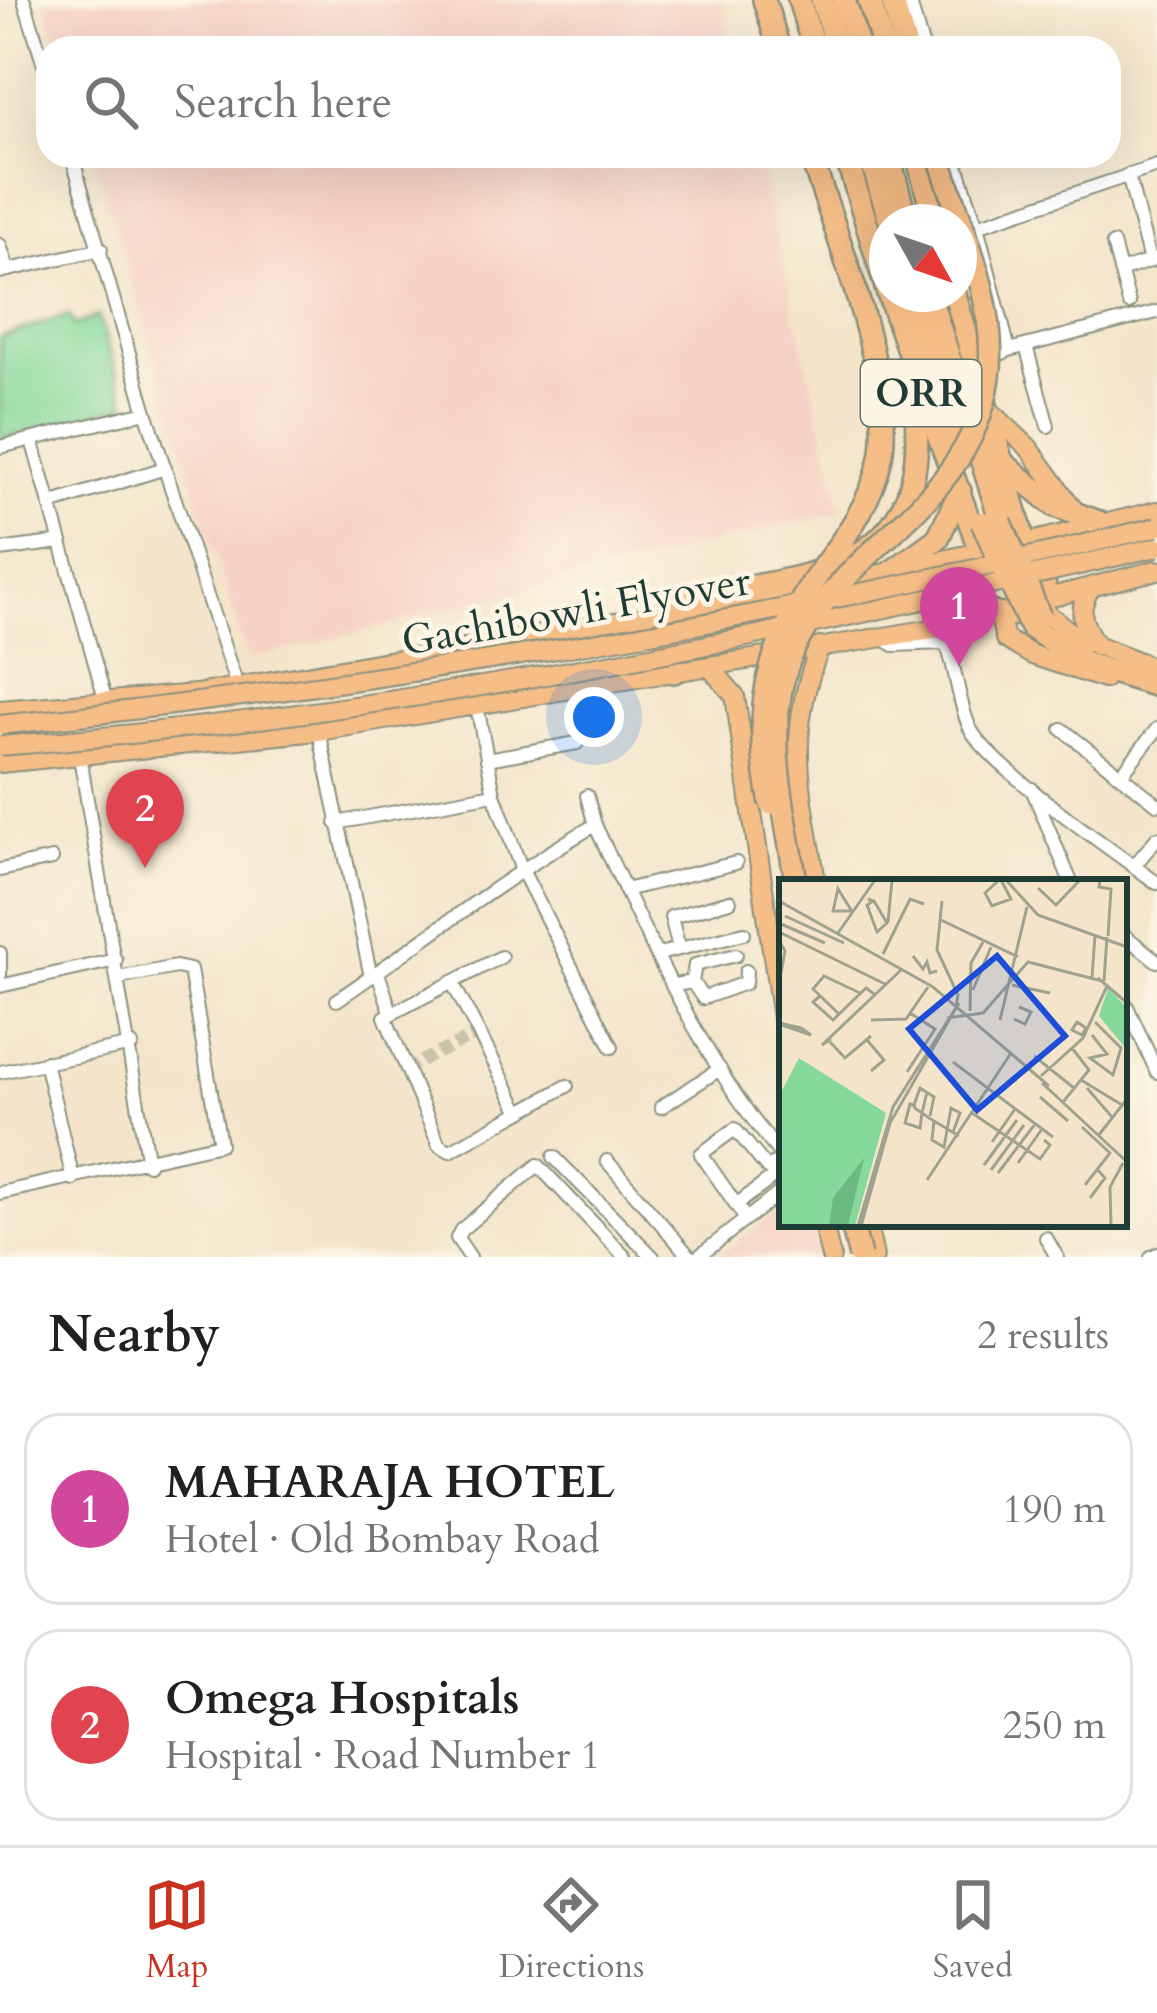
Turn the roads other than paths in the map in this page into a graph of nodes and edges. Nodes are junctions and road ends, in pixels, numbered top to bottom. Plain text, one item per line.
1 (24, 0) edge
2 (764, 0) edge
3 (799, 0) edge
4 (822, 0) edge
5 (844, 0) edge
6 (869, 0) edge
7 (892, 0) edge
8 (909, 0) edge
9 (774, 36) edge
10 (810, 36) edge
11 (833, 36) edge
12 (855, 36) edge
13 (880, 36) edge
14 (902, 36) edge
15 (920, 36) edge
16 (36, 39) edge
17 (1157, 166) edge
18 (76, 168) edge
19 (815, 168) edge
20 (850, 168) edge
21 (874, 168) edge
22 (892, 168) edge
23 (920, 168) edge
24 (943, 168) edge
25 (958, 168) edge
26 (1128, 175) junction
27 (885, 204) edge
28 (902, 204) edge
29 (930, 204) edge
30 (970, 204) edge
31 (977, 226) joint
32 (869, 233) edge
33 (0, 244) edge
34 (1113, 244) dead end
35 (101, 249) junction
36 (1154, 260) edge
37 (4, 271) edge
38 (1120, 271) junction
39 (1129, 303) dead end
40 (893, 312) edge
41 (914, 312) edge
42 (935, 312) edge
43 (960, 312) edge
44 (1157, 312) edge
45 (1027, 346) junction
46 (1009, 350) junction
47 (909, 364) junction
48 (975, 366) junction
49 (988, 409) junction
50 (146, 412) junction
51 (1048, 426) dead end
52 (32, 440) junction
53 (0, 446) edge
54 (996, 456) junction
55 (164, 468) junction
56 (960, 490) junction
57 (50, 503) junction
58 (1157, 511) edge
59 (1089, 519) junction
60 (1157, 527) edge
61 (61, 542) junction
62 (1026, 542) junction
63 (1157, 548) edge
64 (0, 550) edge
65 (977, 550) junction
66 (1157, 570) edge
67 (890, 573) junction
68 (1090, 590) junction
69 (1035, 602) junction
70 (996, 614) junction
71 (663, 615) junction
72 (880, 637) junction
73 (820, 647) junction
74 (1100, 650) junction
75 (709, 666) junction
76 (674, 672) junction
77 (1157, 673) edge
78 (237, 686) junction
79 (1157, 690) edge
80 (106, 701) junction
81 (477, 706) junction
82 (0, 710) edge
83 (0, 725) edge
84 (1062, 729) dead end
85 (1157, 729) edge
86 (319, 731) junction
87 (577, 743) dead end
88 (0, 746) edge
89 (80, 757) junction
90 (487, 759) junction
91 (0, 763) edge
92 (1120, 775) junction
93 (1030, 784) junction
94 (494, 794) junction
95 (587, 796) dead end
96 (1157, 805) edge
97 (336, 823) junction
98 (596, 826) junction
99 (1157, 838) edge
100 (52, 859) dead end
101 (736, 862) dead end
102 (1134, 866) junction
103 (521, 868) junction
104 (0, 870) edge
105 (782, 879) edge
106 (796, 879) edge
107 (817, 879) edge
108 (1070, 879) edge
109 (1157, 883) edge
110 (625, 890) junction
111 (730, 901) dead end
112 (744, 933) dead end
113 (1127, 937) edge
114 (679, 948) junction
115 (0, 953) edge
116 (659, 954) junction
117 (736, 955) dead end
118 (501, 957) dead end
119 (116, 960) junction
120 (1157, 961) edge
121 (746, 970) dead end
122 (0, 975) edge
123 (119, 978) junction
124 (378, 980) junction
125 (452, 982) junction
126 (692, 982) junction
127 (675, 985) junction
128 (0, 986) edge
129 (779, 997) edge
130 (337, 1000) dead end
131 (1127, 1006) edge
132 (395, 1010) junction
133 (132, 1045) junction
134 (612, 1047) dead end
135 (45, 1062) junction
136 (1156, 1065) edge
137 (720, 1069) junction
138 (0, 1072) edge
139 (567, 1086) dead end
140 (661, 1108) dead end
141 (520, 1112) junction
142 (779, 1154) edge
143 (554, 1157) dead end
144 (608, 1160) dead end
145 (779, 1160) edge
146 (148, 1163) junction
147 (776, 1175) dead end
148 (73, 1179) junction
149 (0, 1193) edge
150 (779, 1193) edge
151 (736, 1205) junction
152 (746, 1219) junction
153 (824, 1227) edge
154 (839, 1227) edge
155 (840, 1227) edge
156 (853, 1227) edge
157 (868, 1227) edge
158 (1046, 1238) dead end
159 (470, 1257) edge
160 (625, 1257) edge
161 (653, 1257) edge
162 (694, 1257) edge
163 (831, 1257) edge
164 (846, 1257) edge
165 (860, 1257) edge
166 (874, 1257) edge
167 (1057, 1257) edge

1 - 16 street
2 - 9 highway
3 - 10 highway
4 - 11 highway
5 - 12 highway
6 - 13 highway
7 - 14 highway
8 - 15 street
17 - 26 street
18 - 35 street
19 - 105 highway, bridge
20 - 32 highway, ORR
21 - 27 highway
22 - 28 highway
23 - 29 highway
24 - 106 highway, bridge
25 - 30 street
26 - 31 street
26 - 36 street
31 - 46 street
33 - 37 street
34 - 38 street
35 - 37 street
35 - 50 street
36 - 38 street
38 - 39 street
40 - 47 highway, ORR
41 - 79 highway, bridge
42 - 77 highway, bridge
43 - 48 highway, ORR
44 - 45 street
45 - 46 street
45 - 51 street
46 - 48 street
47 - 56 highway, ORR
47 - 71 highway
48 - 49 highway, ORR
49 - 54 highway, ORR
49 - 59 main road
50 - 52 street
50 - 55 street
52 - 53 street
52 - 57 street
54 - 59 highway
54 - 62 highway, ORR
55 - 57 street
55 - 78 street
56 - 65 highway, ORR
56 - 67 highway
57 - 61 street
58 - 59 main road
59 - 62 main road
60 - 83 main road, Gachibowli Flyover, bridge
61 - 64 street
61 - 80 street
62 - 65 highway
62 - 69 highway
63 - 88 main road, Gachibowli Flyover, bridge
65 - 67 main road
65 - 70 highway
66 - 68 main road
67 - 71 main road
68 - 69 main road
68 - 74 main road
69 - 70 highway
69 - 74 main road
70 - 72 main road
70 - 79 main road
71 - 76 highway
71 - 78 main road
72 - 73 main road
72 - 93 street
73 - 75 main road
73 - 107 main road
74 - 77 main road
75 - 76 main road
75 - 129 main road
76 - 81 main road
78 - 80 main road
80 - 82 main road
81 - 86 main road
81 - 90 street
84 - 92 street
85 - 92 street
86 - 89 main road
86 - 97 street
87 - 90 street
89 - 91 main road
89 - 119 street
90 - 94 street
92 - 96 street
93 - 102 street
93 - 108 street
94 - 97 street
94 - 103 street
95 - 98 street
97 - 124 street
98 - 103 street
98 - 110 street
99 - 102 street
100 - 104 street
101 - 110 street
102 - 109 street
103 - 124 street
103 - 134 street
110 - 116 street
111 - 114 street
112 - 114 street
113 - 120 street
114 - 116 street
115 - 122 street
116 - 127 street
117 - 126 street
118 - 125 street
119 - 123 street
119 - 128 street
121 - 126 street
123 - 133 street
123 - 146 street
124 - 130 street
124 - 132 street
125 - 132 street
125 - 141 street
126 - 127 street
127 - 137 street
131 - 136 street
132 - 141 street
133 - 135 street
133 - 146 street
135 - 138 street
135 - 148 street
137 - 140 street
137 - 142 street
139 - 141 street
143 - 161 street
144 - 162 street
145 - 151 street
146 - 148 street
147 - 151 street
148 - 149 street
150 - 152 street
151 - 152 street
152 - 162 street
153 - 163 main road
154 - 164 highway
155 - 165 street
156 - 165 highway, bridge
157 - 166 main road
158 - 167 street
159 - 160 street

